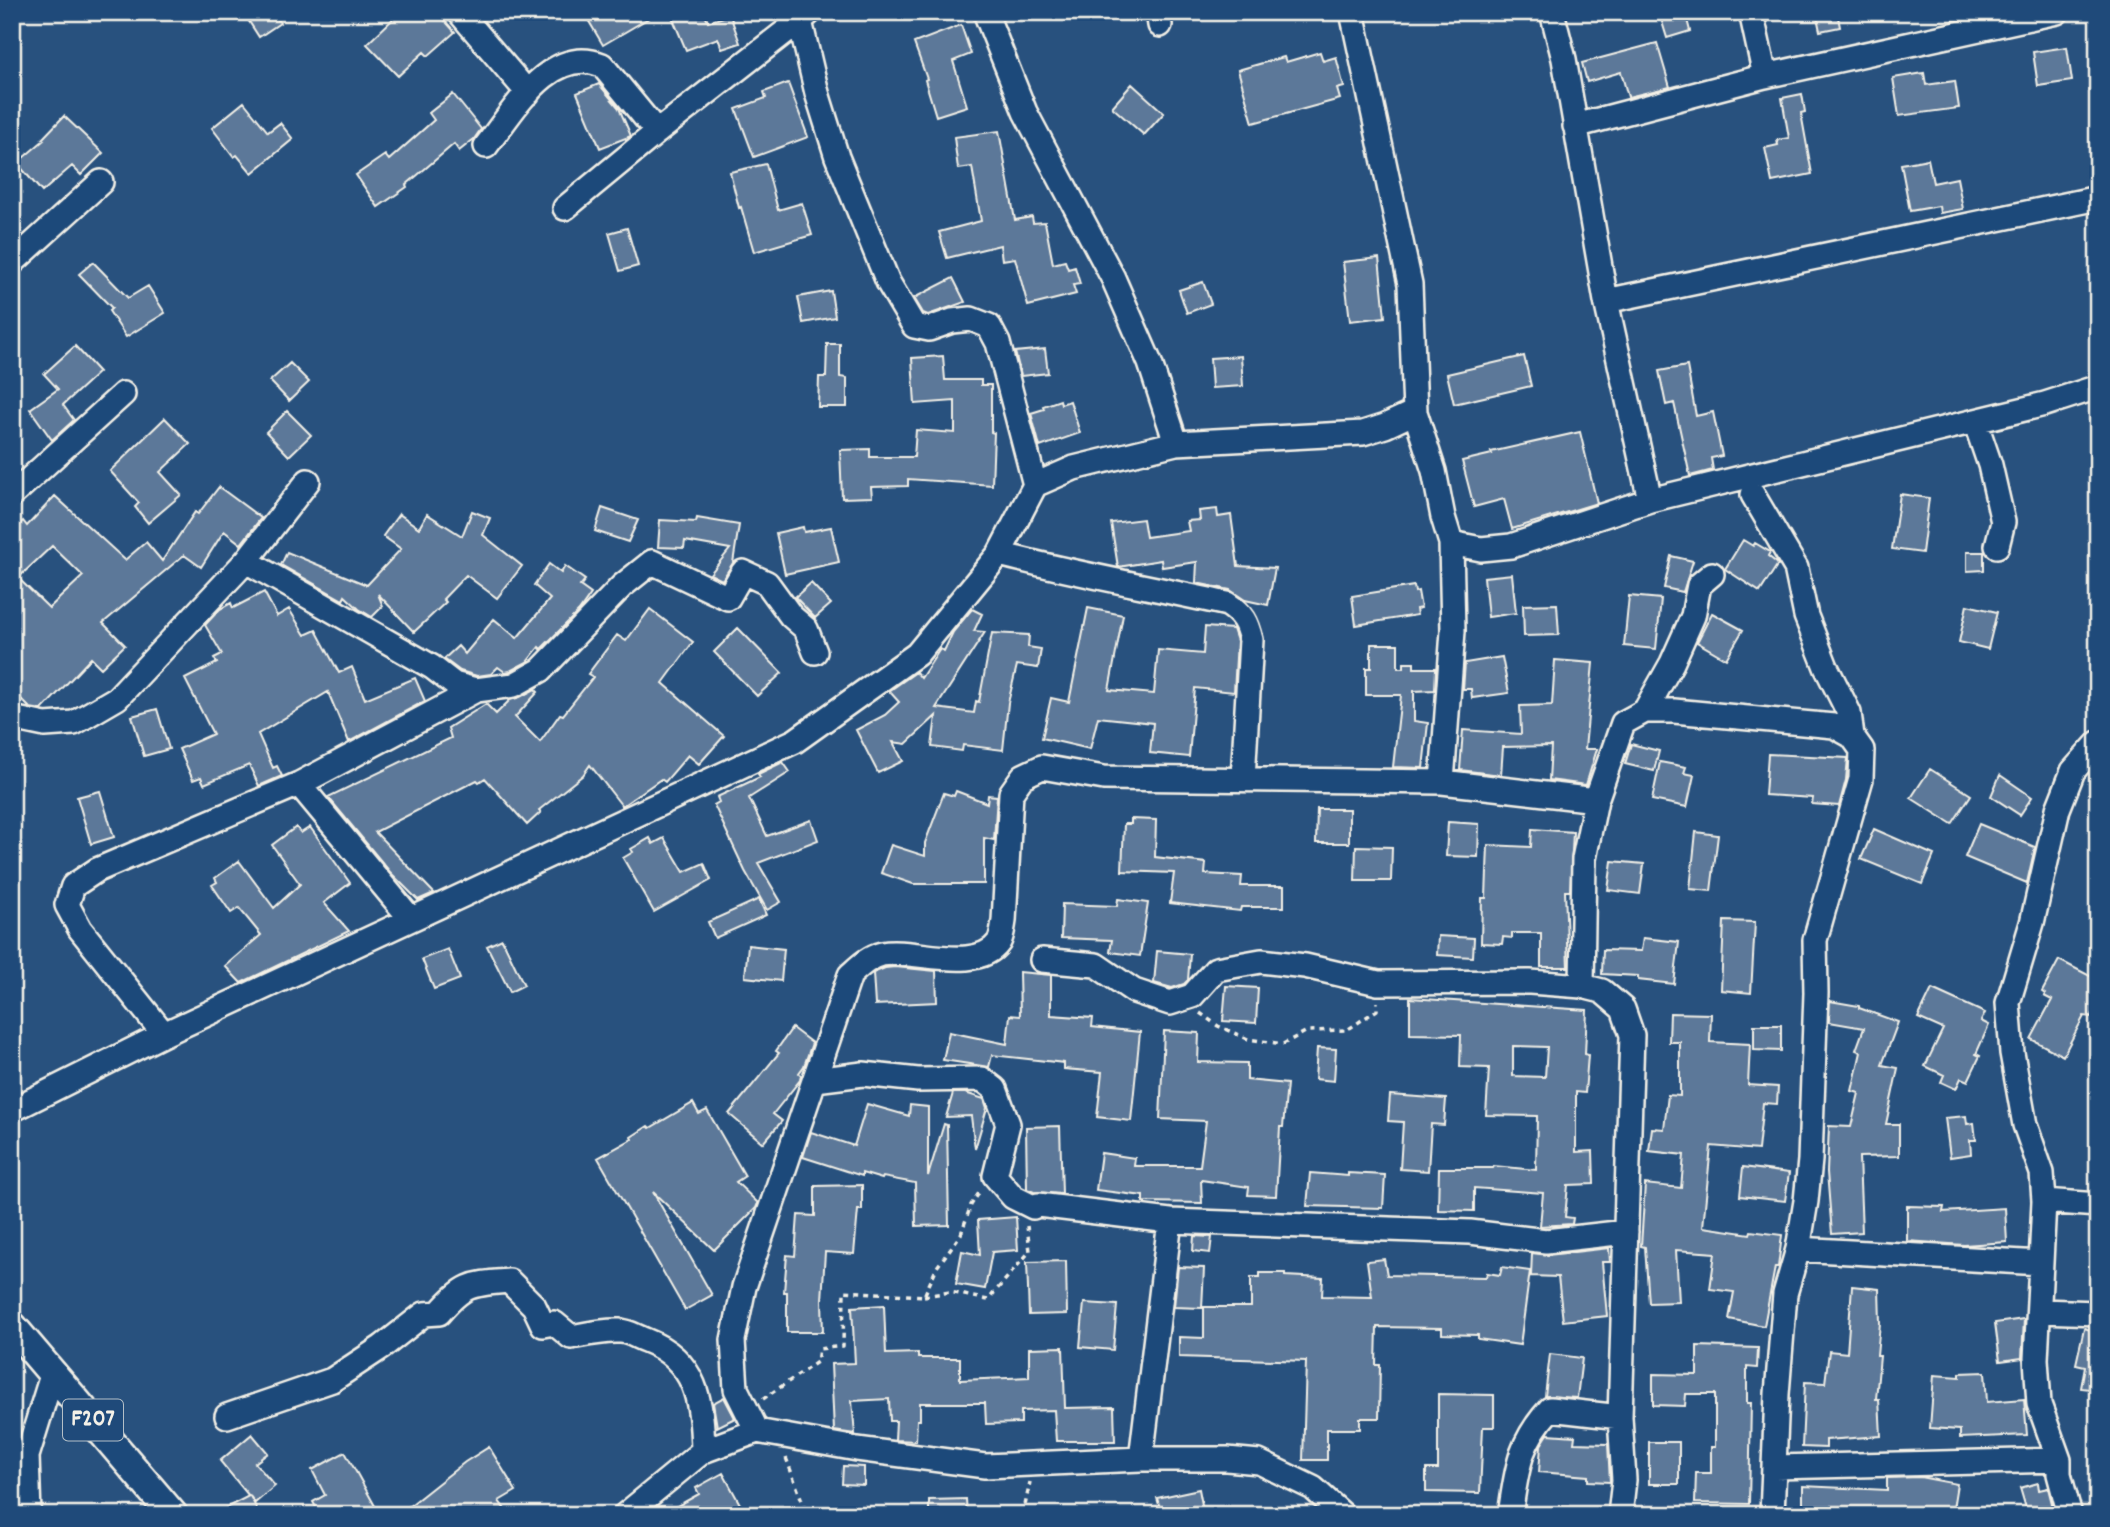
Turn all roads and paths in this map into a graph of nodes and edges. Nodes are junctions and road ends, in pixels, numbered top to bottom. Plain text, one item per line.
1 (459, 12) edge
2 (985, 12) edge
3 (1352, 12) edge
4 (1552, 12) edge
5 (1751, 12) edge
6 (2057, 12) edge
7 (805, 17) edge
8 (1765, 76) junction
9 (528, 93) junction
10 (1575, 126) junction
11 (657, 132) junction
12 (486, 146) dead end
13 (102, 182) dead end
14 (2098, 198) edge
15 (565, 208) dead end
16 (12, 263) edge
17 (1606, 301) junction
18 (2098, 387) edge
19 (123, 394) dead end
20 (1415, 412) junction
21 (1975, 421) junction
22 (1176, 443) junction
23 (308, 481) dead end
24 (1035, 485) junction
25 (12, 495) edge
26 (1753, 495) dead end
27 (1650, 500) junction
28 (1451, 544) junction
29 (1997, 546) dead end
30 (999, 554) junction
31 (246, 561) junction
32 (1712, 574) dead end
33 (815, 652) dead end
34 (476, 690) junction
35 (1645, 711) junction
36 (12, 718) edge
37 (1852, 736) junction
38 (2098, 743) edge
39 (1242, 779) junction
40 (1442, 782) junction
41 (299, 783) junction
42 (1596, 800) junction
43 (411, 919) junction
44 (1042, 960) dead end
45 (1378, 983) junction
46 (1582, 986) junction
47 (1182, 999) junction
48 (164, 1034) junction
49 (816, 1080) junction
50 (12, 1110) edge
51 (995, 1176) junction
52 (2044, 1201) junction
53 (2098, 1205) edge
54 (1032, 1207) junction
55 (1170, 1221) junction
56 (1626, 1232) junction
57 (1798, 1250) junction
58 (2041, 1264) junction
59 (924, 1296) junction
60 (2040, 1311) junction
61 (2098, 1313) edge
62 (12, 1326) edge
63 (53, 1372) junction
64 (746, 1409) junction
65 (227, 1416) dead end
66 (1620, 1417) junction
67 (767, 1432) junction
68 (703, 1451) junction
69 (1141, 1459) junction
70 (2059, 1460) junction
71 (1034, 1465) junction
72 (1775, 1467) junction
73 (804, 1506) junction
74 (29, 1515) edge
75 (173, 1515) edge
76 (625, 1515) edge
77 (782, 1515) edge
78 (808, 1515) edge
79 (1023, 1515) edge
80 (1343, 1515) edge
81 (1510, 1515) edge
82 (1620, 1515) edge
83 (1772, 1515) edge
84 (2070, 1515) edge

1 - 9 street
2 - 22 street
3 - 20 street
4 - 10 street
5 - 8 street
6 - 8 street
7 - 11 street
7 - 24 street
8 - 10 street
9 - 11 street
9 - 12 street
10 - 17 street
11 - 15 street
13 - 16 street
14 - 17 street
17 - 27 street
18 - 21 street
19 - 25 street
20 - 22 street
20 - 28 street
21 - 27 street
21 - 29 street
22 - 24 street
23 - 31 street
24 - 30 street
26 - 37 street
27 - 28 street
28 - 40 street
30 - 39 street
30 - 43 street
31 - 34 street
31 - 36 street
32 - 35 street
33 - 34 street
34 - 41 street
35 - 37 street
35 - 42 street
37 - 57 street
38 - 52 street
39 - 40 street
39 - 49 street
40 - 42 street
41 - 43 street
41 - 48 street
42 - 46 street
43 - 48 street
44 - 47 street
45 - 46 street
45 - 47 street
45 - 47 path
46 - 56 street
48 - 50 street
49 - 51 street
49 - 64 street
51 - 54 street
51 - 59 path
52 - 53 street
52 - 58 street
54 - 55 street
54 - 59 path
55 - 56 street
55 - 69 street
56 - 66 street
57 - 58 street
57 - 72 street
58 - 60 street
59 - 64 path
60 - 61 street
60 - 70 street
62 - 63 main road, F207
63 - 74 street
63 - 75 main road, F207
64 - 67 street
65 - 68 street
66 - 81 street
66 - 82 street
67 - 68 street
67 - 71 street
67 - 73 path
68 - 76 street
69 - 71 street
69 - 80 street
70 - 72 street
70 - 84 street
71 - 79 path
72 - 83 street
73 - 77 path
73 - 78 path

